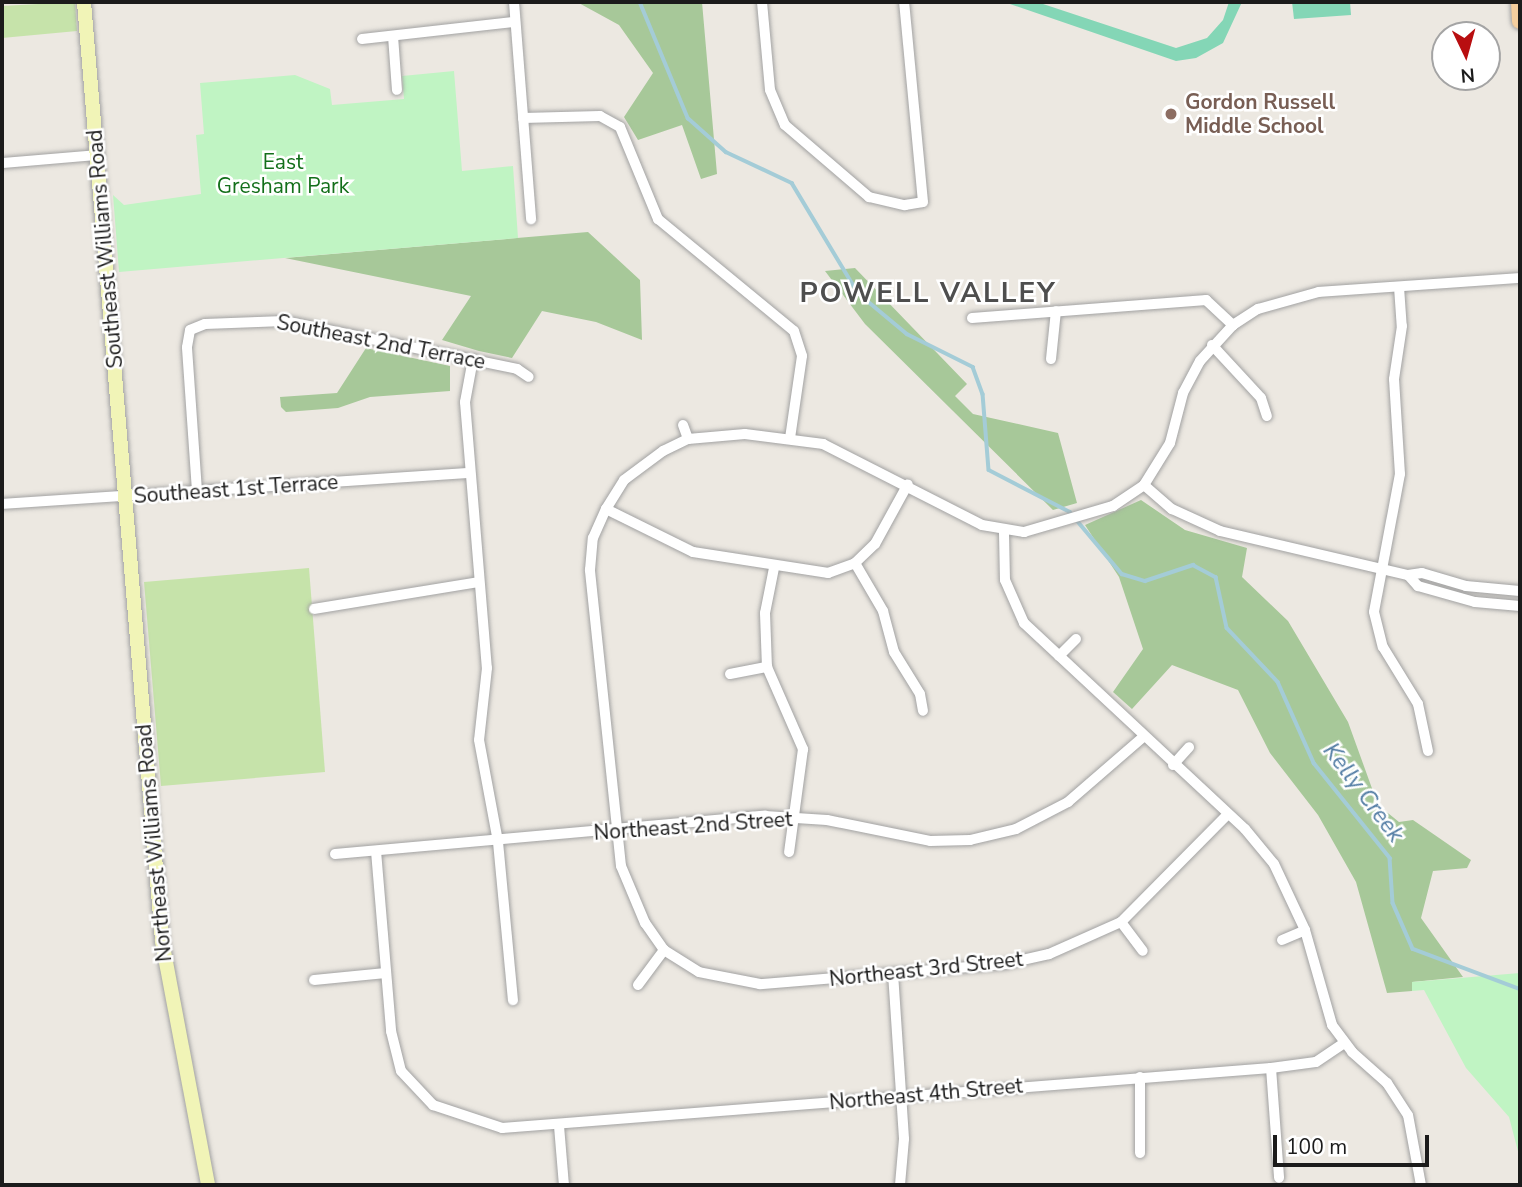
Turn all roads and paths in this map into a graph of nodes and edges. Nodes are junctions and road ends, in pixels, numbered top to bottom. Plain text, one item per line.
1 (84, 2) edge
2 (514, 2) edge
3 (762, 2) edge
4 (904, 2) edge
5 (1519, 2) edge
6 (1520, 21) edge
7 (513, 22) junction
8 (393, 36) junction
9 (362, 39) dead end
10 (397, 90) dead end
11 (523, 118) junction
12 (97, 155) junction
13 (2, 163) edge
14 (531, 219) dead end
15 (1520, 278) edge
16 (1399, 287) junction
17 (1056, 311) junction
18 (972, 318) dead end
19 (1233, 325) junction
20 (1212, 345) junction
21 (473, 359) junction
22 (1051, 359) dead end
23 (529, 377) dead end
24 (1267, 416) dead end
25 (683, 425) dead end
26 (790, 438) junction
27 (688, 439) junction
28 (470, 473) junction
29 (908, 484) junction
30 (1144, 485) junction
31 (197, 491) junction
32 (125, 496) junction
33 (2, 505) edge
34 (606, 509) junction
35 (1004, 533) junction
36 (855, 564) junction
37 (774, 568) junction
38 (1384, 568) junction
39 (1409, 575) junction
40 (478, 582) junction
41 (1520, 592) edge
42 (1520, 606) edge
43 (314, 609) dead end
44 (1076, 639) dead end
45 (1059, 656) junction
46 (767, 667) junction
47 (730, 674) dead end
48 (923, 711) dead end
49 (1143, 737) junction
50 (1189, 747) dead end
51 (1428, 751) dead end
52 (1173, 765) junction
53 (1228, 814) junction
54 (793, 816) junction
55 (618, 831) junction
56 (498, 842) junction
57 (376, 851) junction
58 (789, 852) dead end
59 (335, 855) dead end
60 (1121, 922) junction
61 (1305, 930) junction
62 (1282, 940) dead end
63 (664, 950) junction
64 (1143, 951) dead end
65 (386, 973) junction
66 (893, 973) junction
67 (314, 979) dead end
68 (638, 985) dead end
69 (513, 1000) dead end
70 (1344, 1043) junction
71 (1271, 1068) junction
72 (1140, 1077) junction
73 (902, 1095) junction
74 (559, 1126) junction
75 (1140, 1153) dead end
76 (1279, 1178) dead end
77 (1421, 1180) edge
78 (208, 1185) edge
79 (564, 1185) edge
80 (900, 1185) edge

1 - 12 street, Southeast Williams Road
2 - 7 street
3 - 4 street
5 - 6 main road
7 - 8 street
7 - 11 street
8 - 9 street
8 - 10 street
11 - 14 street
11 - 26 street
12 - 13 street
12 - 32 street, Southeast Williams Road
15 - 16 street
16 - 19 street
16 - 38 street
17 - 18 street
17 - 19 street
17 - 22 street
19 - 20 street
20 - 24 street
20 - 30 street
21 - 23 street, Southeast 2nd Terrace
21 - 28 street
21 - 31 street, Southeast 2nd Terrace
25 - 27 street
26 - 27 street
26 - 29 street
27 - 34 street, Northeast 3rd Street
28 - 31 street, Southeast 1st Terrace
28 - 40 street
29 - 35 street
29 - 36 street
30 - 35 street
30 - 38 street
31 - 32 street, Southeast 1st Terrace
32 - 33 street, Southeast 1st Terrace
32 - 78 street, Northeast Williams Road
34 - 37 street
34 - 55 street, Northeast 3rd Street
35 - 45 street
36 - 37 street
36 - 48 street
37 - 46 street
38 - 39 street
38 - 51 street
39 - 41 street
39 - 42 street
40 - 43 street
40 - 56 street
44 - 45 street
45 - 49 street
46 - 47 street
46 - 54 street
49 - 52 street
49 - 54 street, Northeast 2nd Street
50 - 52 street
52 - 53 street
53 - 60 street, Northeast 3rd Street
53 - 61 street
54 - 55 street, Northeast 2nd Street
54 - 58 street
55 - 56 street, Northeast 2nd Street
55 - 63 street, Northeast 3rd Street
56 - 57 street, Northeast 2nd Street
56 - 69 street
57 - 59 street, Northeast 2nd Street
57 - 65 street, Northeast 4th Street
60 - 64 street
60 - 66 street, Northeast 3rd Street
61 - 62 street
61 - 70 street
63 - 66 street, Northeast 3rd Street
63 - 68 street
65 - 67 street
65 - 74 street, Northeast 4th Street
66 - 73 street
70 - 71 street, Northeast 4th Street
70 - 77 street
71 - 72 street, Northeast 4th Street
71 - 76 street
72 - 73 street, Northeast 4th Street
72 - 75 street
73 - 74 street, Northeast 4th Street
73 - 80 street
74 - 79 street

